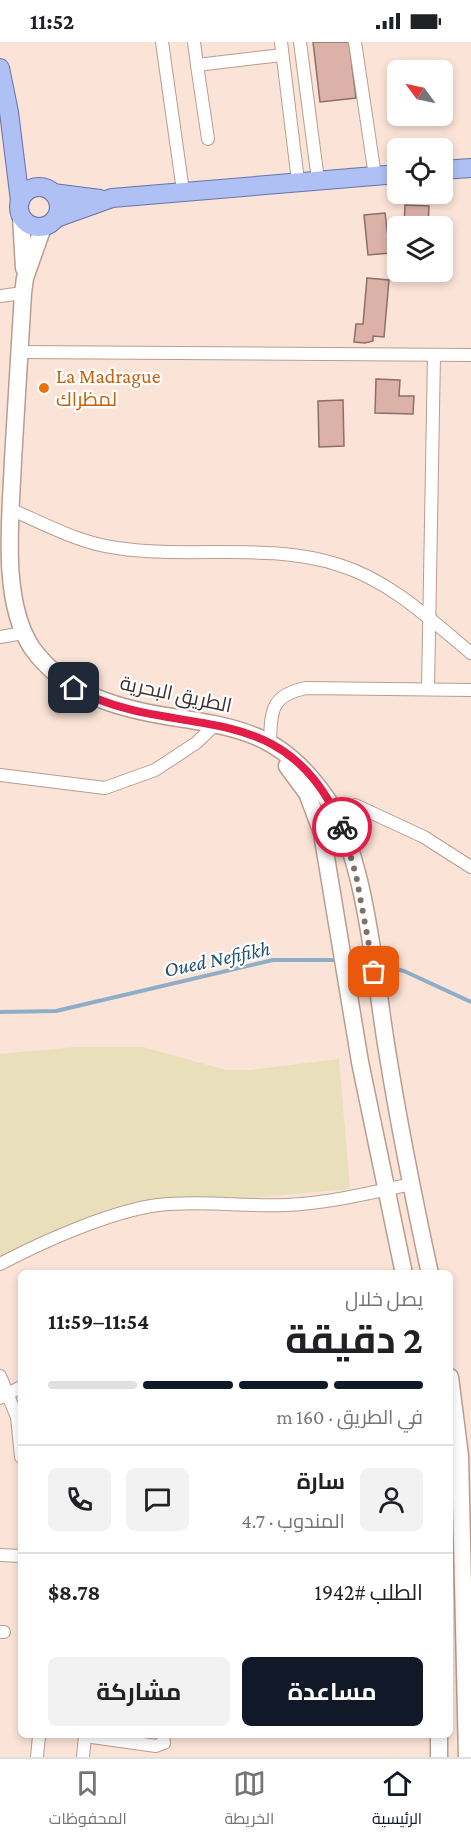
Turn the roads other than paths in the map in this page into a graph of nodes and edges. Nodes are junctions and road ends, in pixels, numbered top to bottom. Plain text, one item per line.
1 (162, 42) edge
2 (194, 42) edge
3 (300, 42) edge
4 (354, 42) edge
5 (281, 48) edge
6 (197, 65) junction
7 (0, 68) edge
8 (12, 133) junction
9 (208, 139) dead end
10 (471, 168) edge
11 (453, 169) edge
12 (387, 175) edge
13 (375, 176) junction
14 (318, 180) junction
15 (298, 181) junction
16 (50, 191) junction
17 (183, 191) junction
18 (105, 200) junction
19 (20, 208) junction
20 (50, 222) junction
21 (23, 285) junction
22 (0, 296) edge
23 (19, 352) junction
24 (434, 355) junction
25 (471, 355) edge
26 (10, 509) junction
27 (429, 619) junction
28 (23, 633) junction
29 (0, 637) edge
30 (471, 653) edge
31 (428, 689) junction
32 (471, 690) edge
33 (216, 724) junction
34 (270, 742) junction
35 (0, 775) edge
36 (355, 805) dead end
37 (471, 867) edge
38 (412, 1184) junction
39 (386, 1190) junction
40 (0, 1264) edge
41 (403, 1270) edge
42 (429, 1270) edge
43 (0, 1376) edge
44 (18, 1389) edge
45 (4, 1396) edge
46 (453, 1401) edge
47 (18, 1427) edge
48 (467, 1548) edge
49 (0, 1554) edge
50 (18, 1556) edge
51 (39, 1738) edge
52 (85, 1738) edge
53 (99, 1738) edge
54 (163, 1738) edge
55 (439, 1738) edge
56 (37, 1757) edge
57 (82, 1757) edge
58 (440, 1757) edge
59 (467, 1757) edge

1 - 17 street
2 - 6 street
3 - 14 street
4 - 13 street
5 - 6 street
5 - 15 street
6 - 9 street
7 - 8 main road
8 - 16 main road
8 - 19 main road
10 - 11 main road
12 - 13 main road
13 - 14 main road
14 - 15 main road
15 - 17 main road
16 - 18 main road
16 - 19 main road
16 - 20 main road
17 - 18 main road
18 - 20 main road
19 - 20 main road
19 - 21 main road
20 - 21 main road
21 - 22 street
21 - 23 main road, الطريق البحرية
23 - 24 street
23 - 26 main road, الطريق البحرية
24 - 25 street
24 - 27 street
26 - 27 street
26 - 28 main road, الطريق البحرية
27 - 30 street
27 - 31 street
28 - 29 street
28 - 33 main road, الطريق البحرية
31 - 32 street
31 - 34 street
33 - 34 main road, الطريق البحرية
33 - 35 street
34 - 38 main road, الطريق البحرية
34 - 39 main road
36 - 37 street
38 - 39 street
38 - 42 main road, الطريق البحرية
39 - 40 street
39 - 41 main road
43 - 45 street
44 - 45 street
45 - 47 street
46 - 48 main road
48 - 59 main road
49 - 50 street
51 - 56 street
52 - 57 street
53 - 54 street
55 - 58 main road

